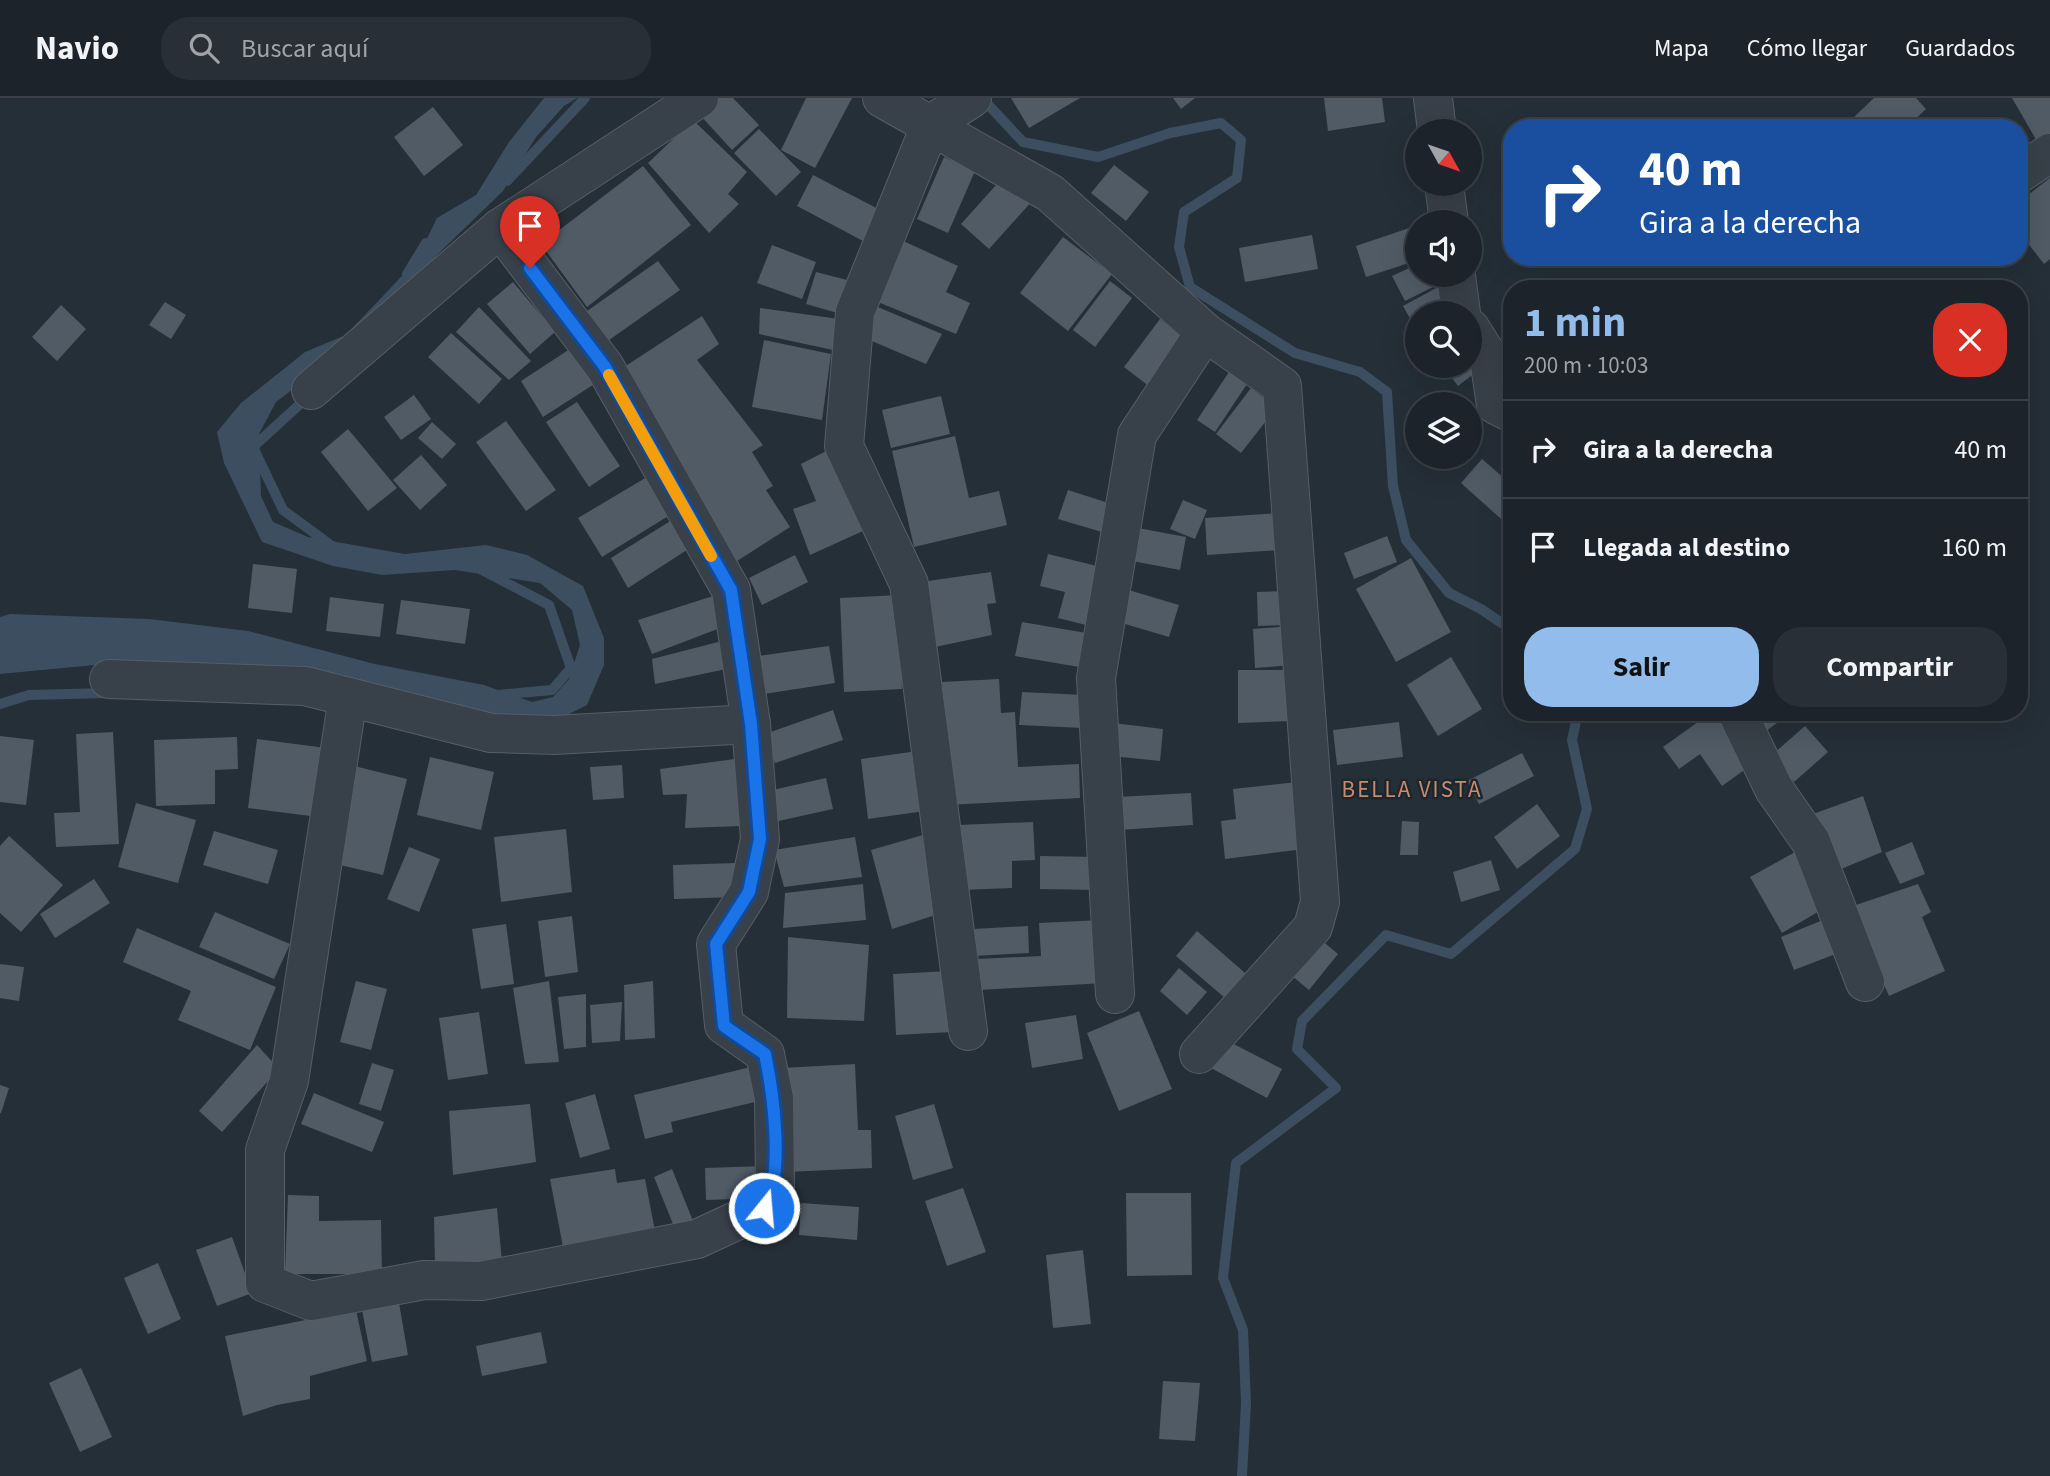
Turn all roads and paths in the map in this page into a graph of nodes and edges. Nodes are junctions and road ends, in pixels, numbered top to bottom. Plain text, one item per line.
1 (699, 98) edge
2 (882, 98) edge
3 (971, 98) edge
4 (1433, 98) edge
5 (1436, 119) edge
6 (931, 124) junction
7 (2050, 153) edge
8 (2028, 168) edge
9 (500, 228) junction
10 (1205, 332) junction
11 (1482, 347) edge
12 (311, 390) dead end
13 (1503, 408) edge
14 (109, 679) dead end
15 (348, 697) junction
16 (1741, 721) edge
17 (751, 724) junction
18 (1866, 982) dead end
19 (1115, 994) dead end
20 (968, 1031) dead end
21 (1199, 1054) dead end

1 - 9 street
2 - 6 street
3 - 6 street
4 - 5 street
6 - 10 street
6 - 20 street
7 - 8 street
9 - 12 street
9 - 17 street
10 - 19 street
10 - 21 street
11 - 13 street
14 - 15 street
15 - 17 street
15 - 17 street
16 - 18 street

